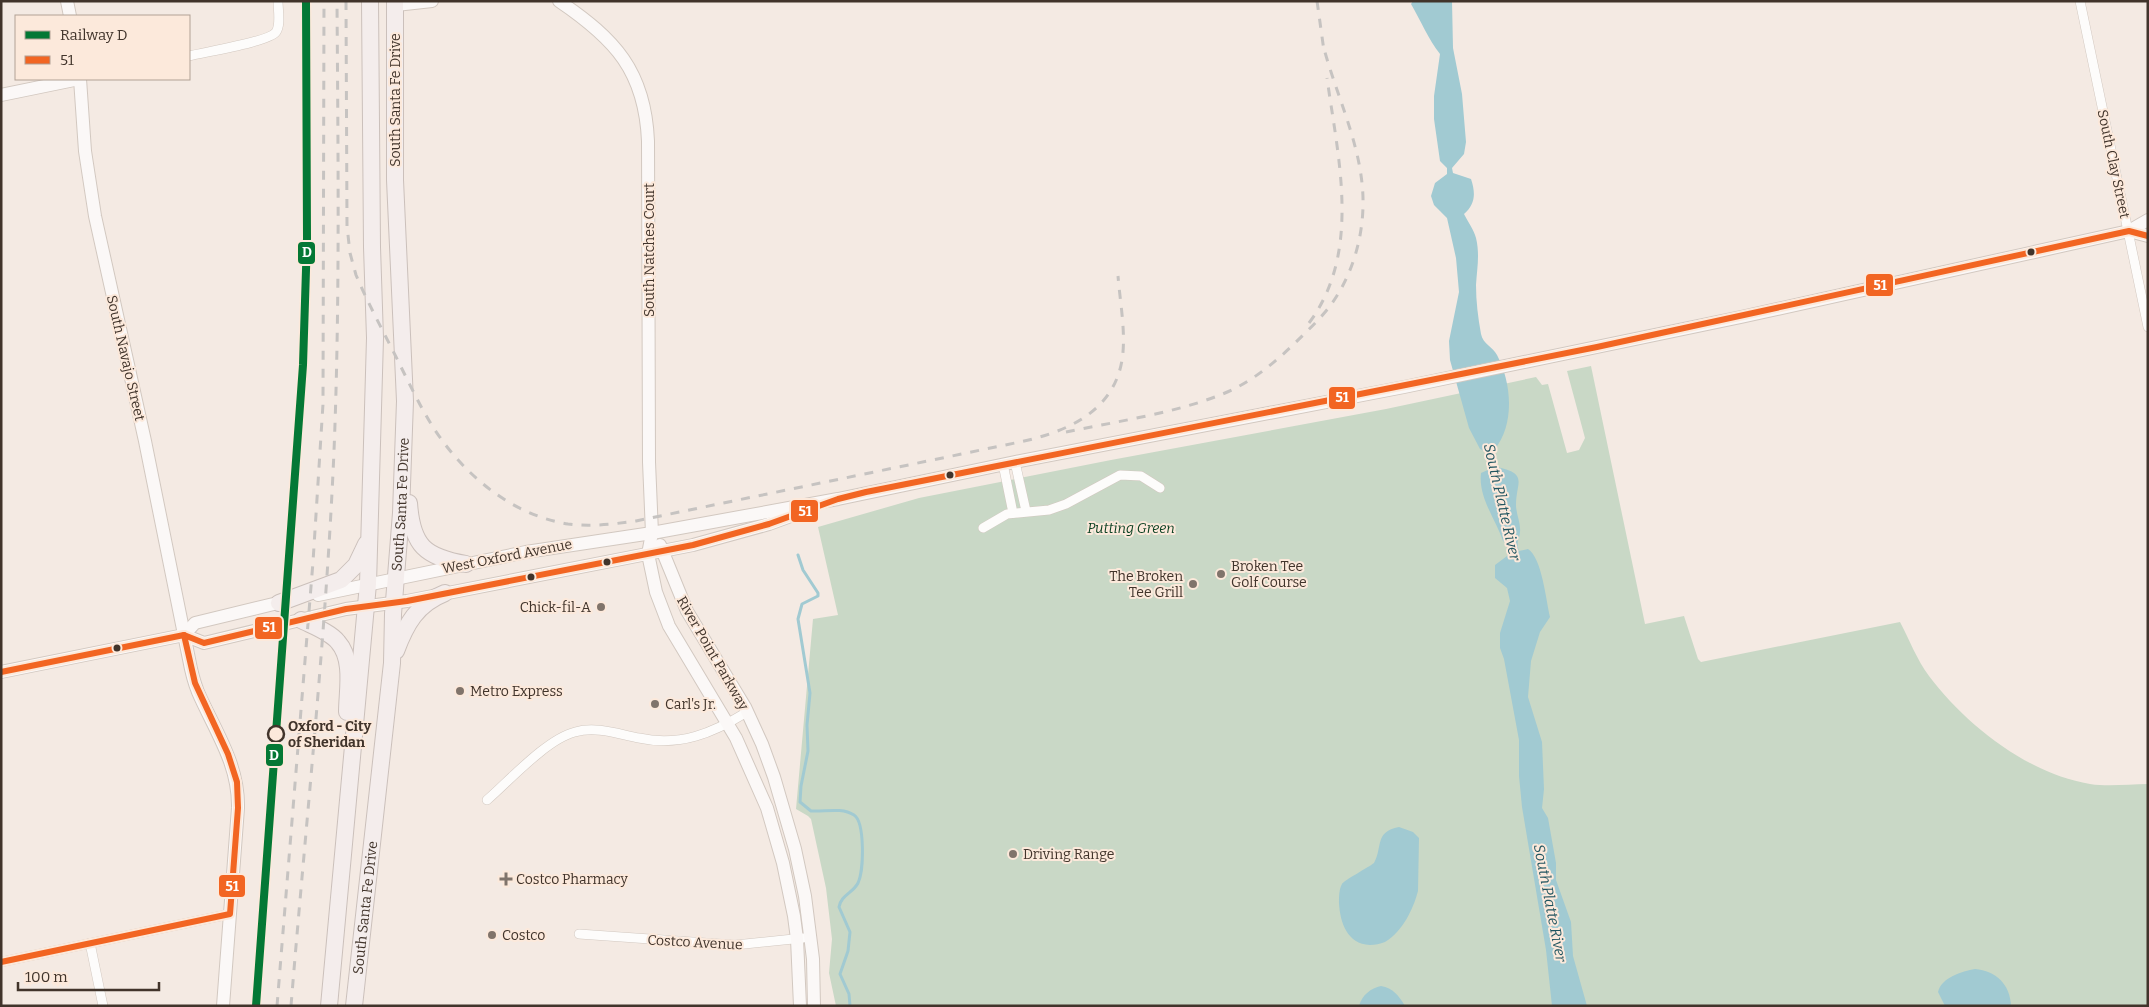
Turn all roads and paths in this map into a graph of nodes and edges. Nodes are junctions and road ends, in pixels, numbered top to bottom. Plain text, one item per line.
1 (67, 1) edge
2 (278, 1) edge
3 (370, 1) edge
4 (432, 1) edge
5 (559, 1) edge
6 (2080, 1) edge
7 (396, 3) edge
8 (70, 15) edge
9 (190, 56) edge
10 (74, 80) edge
11 (79, 80) edge
12 (1, 94) edge
13 (2148, 220) edge
14 (2129, 231) junction
15 (2148, 236) edge
16 (2148, 327) edge
17 (404, 426) junction
18 (1009, 463) junction
19 (1160, 488) dead end
20 (838, 499) junction
21 (1026, 511) junction
22 (1013, 513) junction
23 (984, 528) dead end
24 (652, 533) junction
25 (369, 537) junction
26 (664, 551) junction
27 (648, 554) junction
28 (466, 564) junction
29 (396, 578) junction
30 (368, 584) junction
31 (445, 593) junction
32 (279, 603) junction
33 (393, 603) junction
34 (366, 606) junction
35 (301, 620) junction
36 (184, 636) junction
37 (392, 663) junction
38 (1, 672) edge
39 (747, 712) junction
40 (728, 724) junction
41 (487, 800) dead end
42 (344, 852) junction
43 (230, 914) junction
44 (579, 934) dead end
45 (811, 937) junction
46 (797, 939) junction
47 (90, 943) junction
48 (1, 962) edge
49 (103, 1006) edge
50 (223, 1006) edge
51 (329, 1006) edge
52 (354, 1006) edge
53 (800, 1006) edge
54 (814, 1006) edge

1 - 8 main road
2 - 9 street
3 - 25 highway, South Santa Fe Drive
4 - 7 main road
5 - 24 main road, South Natches Court
6 - 14 street, South Clay Street
7 - 17 highway, South Santa Fe Drive
10 - 12 main road
11 - 36 main road, South Navajo Street
13 - 14 main road, West Oxford Avenue
14 - 15 main road, West Oxford Avenue
14 - 16 street, South Clay Street
14 - 18 main road, West Oxford Avenue
17 - 28 highway
17 - 29 highway, South Santa Fe Drive
18 - 20 main road, West Oxford Avenue
18 - 21 street
18 - 22 street
19 - 21 street
20 - 24 main road, West Oxford Avenue
20 - 26 main road, West Oxford Avenue
21 - 22 street
22 - 23 street
24 - 26 main road, River Point Parkway
24 - 27 main road, River Point Parkway
24 - 28 main road, West Oxford Avenue
25 - 30 highway, South Santa Fe Drive
25 - 32 highway
26 - 27 main road, West Oxford Avenue
26 - 39 main road, River Point Parkway
27 - 31 main road, West Oxford Avenue
27 - 40 main road, River Point Parkway
28 - 29 main road, West Oxford Avenue
29 - 30 main road, West Oxford Avenue
29 - 33 highway, South Santa Fe Drive
30 - 32 main road, West Oxford Avenue
30 - 34 highway, South Santa Fe Drive
31 - 33 main road, West Oxford Avenue
31 - 37 highway
32 - 36 main road, West Oxford Avenue
33 - 34 main road, West Oxford Avenue
33 - 37 highway, South Santa Fe Drive
34 - 35 main road, West Oxford Avenue
34 - 42 highway, South Santa Fe Drive
35 - 36 main road, West Oxford Avenue
35 - 42 highway
36 - 38 main road, West Oxford Avenue
36 - 43 main road, South Navajo Street
37 - 52 highway, South Santa Fe Drive
39 - 40 street
39 - 45 main road, River Point Parkway
40 - 41 street
40 - 46 main road, River Point Parkway
42 - 51 highway, South Santa Fe Drive
43 - 47 street
43 - 50 main road, South Navajo Street
44 - 46 street, Costco Avenue
45 - 46 street, Costco Avenue
45 - 54 main road, River Point Parkway
46 - 53 main road, River Point Parkway
47 - 48 street
47 - 49 street

